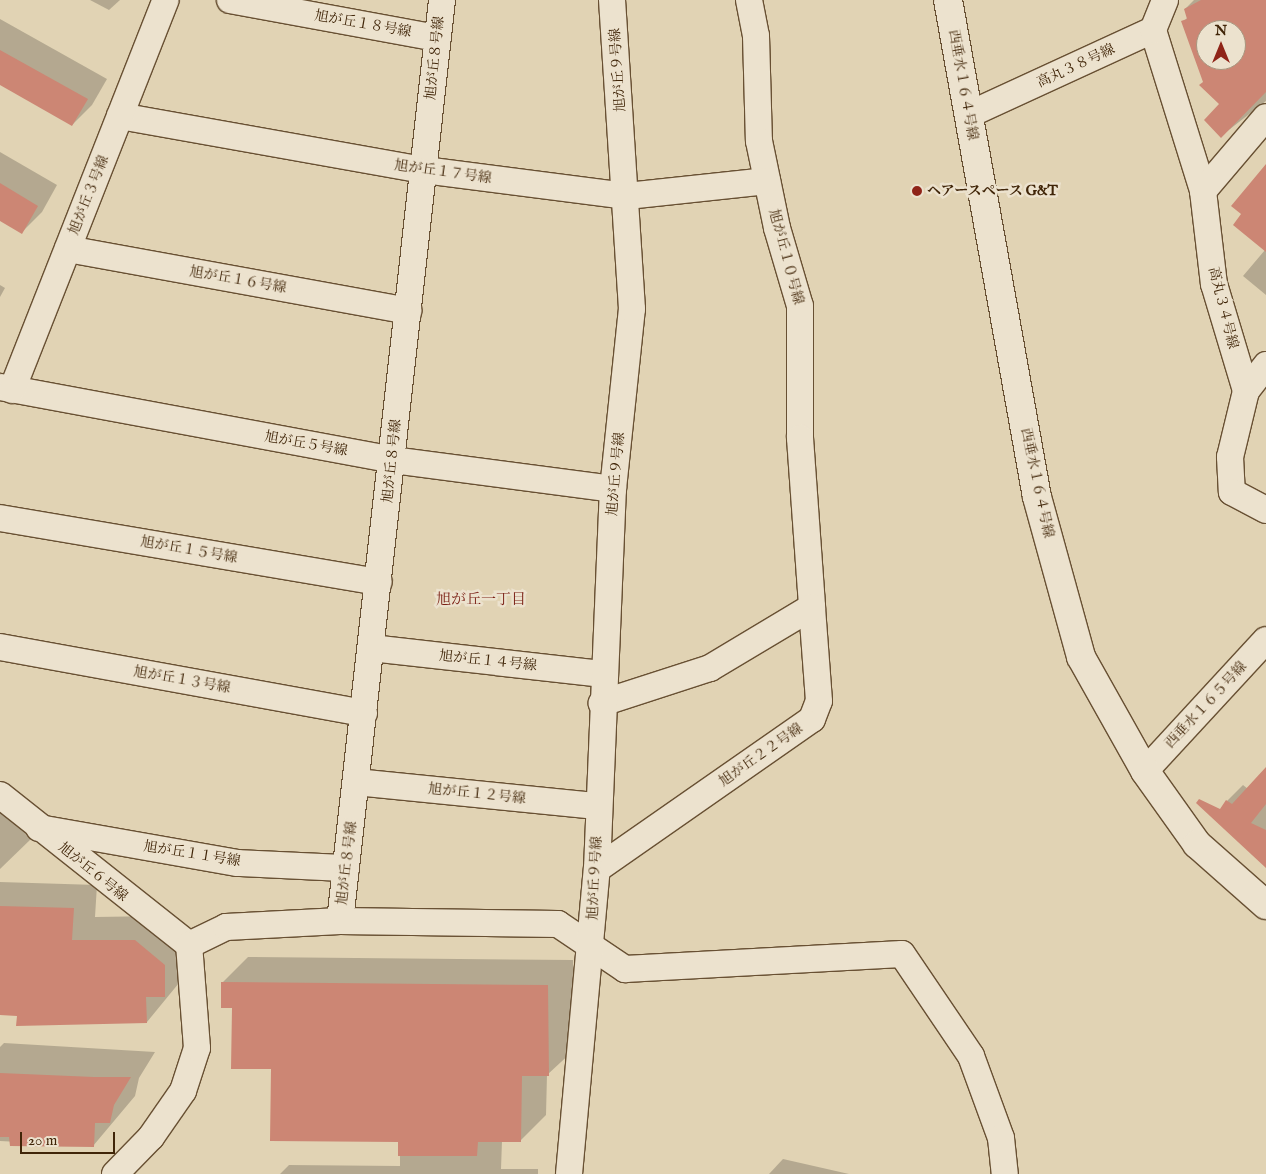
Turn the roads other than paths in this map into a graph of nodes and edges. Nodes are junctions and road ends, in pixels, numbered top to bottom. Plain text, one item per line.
1 (166, 0) edge
2 (230, 0) edge
3 (442, 0) edge
4 (612, 0) edge
5 (749, 0) edge
6 (948, 0) edge
7 (1165, 0) edge
8 (1153, 30) junction
9 (438, 38) junction
10 (968, 115) junction
11 (120, 116) junction
12 (1266, 117) edge
13 (424, 170) junction
14 (767, 181) junction
15 (1203, 191) junction
16 (627, 196) junction
17 (68, 249) junction
18 (408, 311) junction
19 (1266, 365) edge
20 (6, 389) edge
21 (1246, 391) junction
22 (393, 460) junction
23 (613, 489) junction
24 (1266, 510) edge
25 (0, 518) edge
26 (379, 582) junction
27 (812, 607) junction
28 (1266, 640) edge
29 (0, 647) edge
30 (371, 648) junction
31 (604, 674) junction
32 (602, 703) junction
33 (364, 713) junction
34 (1145, 771) junction
35 (356, 782) junction
36 (0, 795) edge
37 (597, 806) junction
38 (39, 828) junction
39 (346, 868) junction
40 (597, 869) junction
41 (1266, 905) edge
42 (340, 921) junction
43 (188, 945) junction
44 (591, 948) junction
45 (115, 1174) edge
46 (569, 1174) edge
47 (1005, 1174) edge

1 - 11 street, 旭が丘３号線
2 - 9 street, 旭が丘１８号線
3 - 9 street, 旭が丘８号線
4 - 16 street, 旭が丘９号線
5 - 14 street, 旭が丘１０号線
6 - 10 street, 西垂水１６４号線
7 - 8 street
8 - 10 street, 高丸３８号線
8 - 15 street, 高丸３４号線
9 - 13 street, 旭が丘８号線
10 - 34 street, 西垂水１６４号線
11 - 13 street, 旭が丘１７号線
11 - 17 street, 旭が丘３号線
12 - 15 street
13 - 16 street, 旭が丘１７号線
13 - 18 street, 旭が丘８号線
14 - 16 street, 旭が丘１７号線
14 - 27 street, 旭が丘１０号線
15 - 21 street, 高丸３４号線
16 - 23 street, 旭が丘９号線
17 - 18 street, 旭が丘１６号線
17 - 20 street, 旭が丘３号線
18 - 22 street, 旭が丘８号線
19 - 21 street
20 - 22 street, 旭が丘５号線
21 - 24 street
22 - 23 street, 旭が丘５号線
22 - 26 street, 旭が丘８号線
23 - 31 street, 旭が丘９号線
25 - 26 street, 旭が丘１５号線
26 - 30 street, 旭が丘８号線
27 - 32 street
27 - 40 street, 旭が丘２２号線
28 - 34 street, 西垂水１６５号線
29 - 33 street, 旭が丘１３号線
30 - 31 street, 旭が丘１４号線
30 - 33 street, 旭が丘８号線
31 - 32 street, 旭が丘９号線
32 - 37 street, 旭が丘９号線
33 - 35 street, 旭が丘８号線
34 - 41 street, 西垂水１６４号線
35 - 37 street, 旭が丘１２号線
35 - 39 street, 旭が丘８号線
36 - 38 street, 旭が丘６号線
37 - 40 street, 旭が丘９号線
38 - 39 street, 旭が丘１１号線
38 - 43 street, 旭が丘６号線
39 - 42 street, 旭が丘８号線
40 - 44 street, 旭が丘９号線
42 - 43 street
42 - 44 street
43 - 45 street
44 - 46 street, 旭が丘９号線
44 - 47 street

